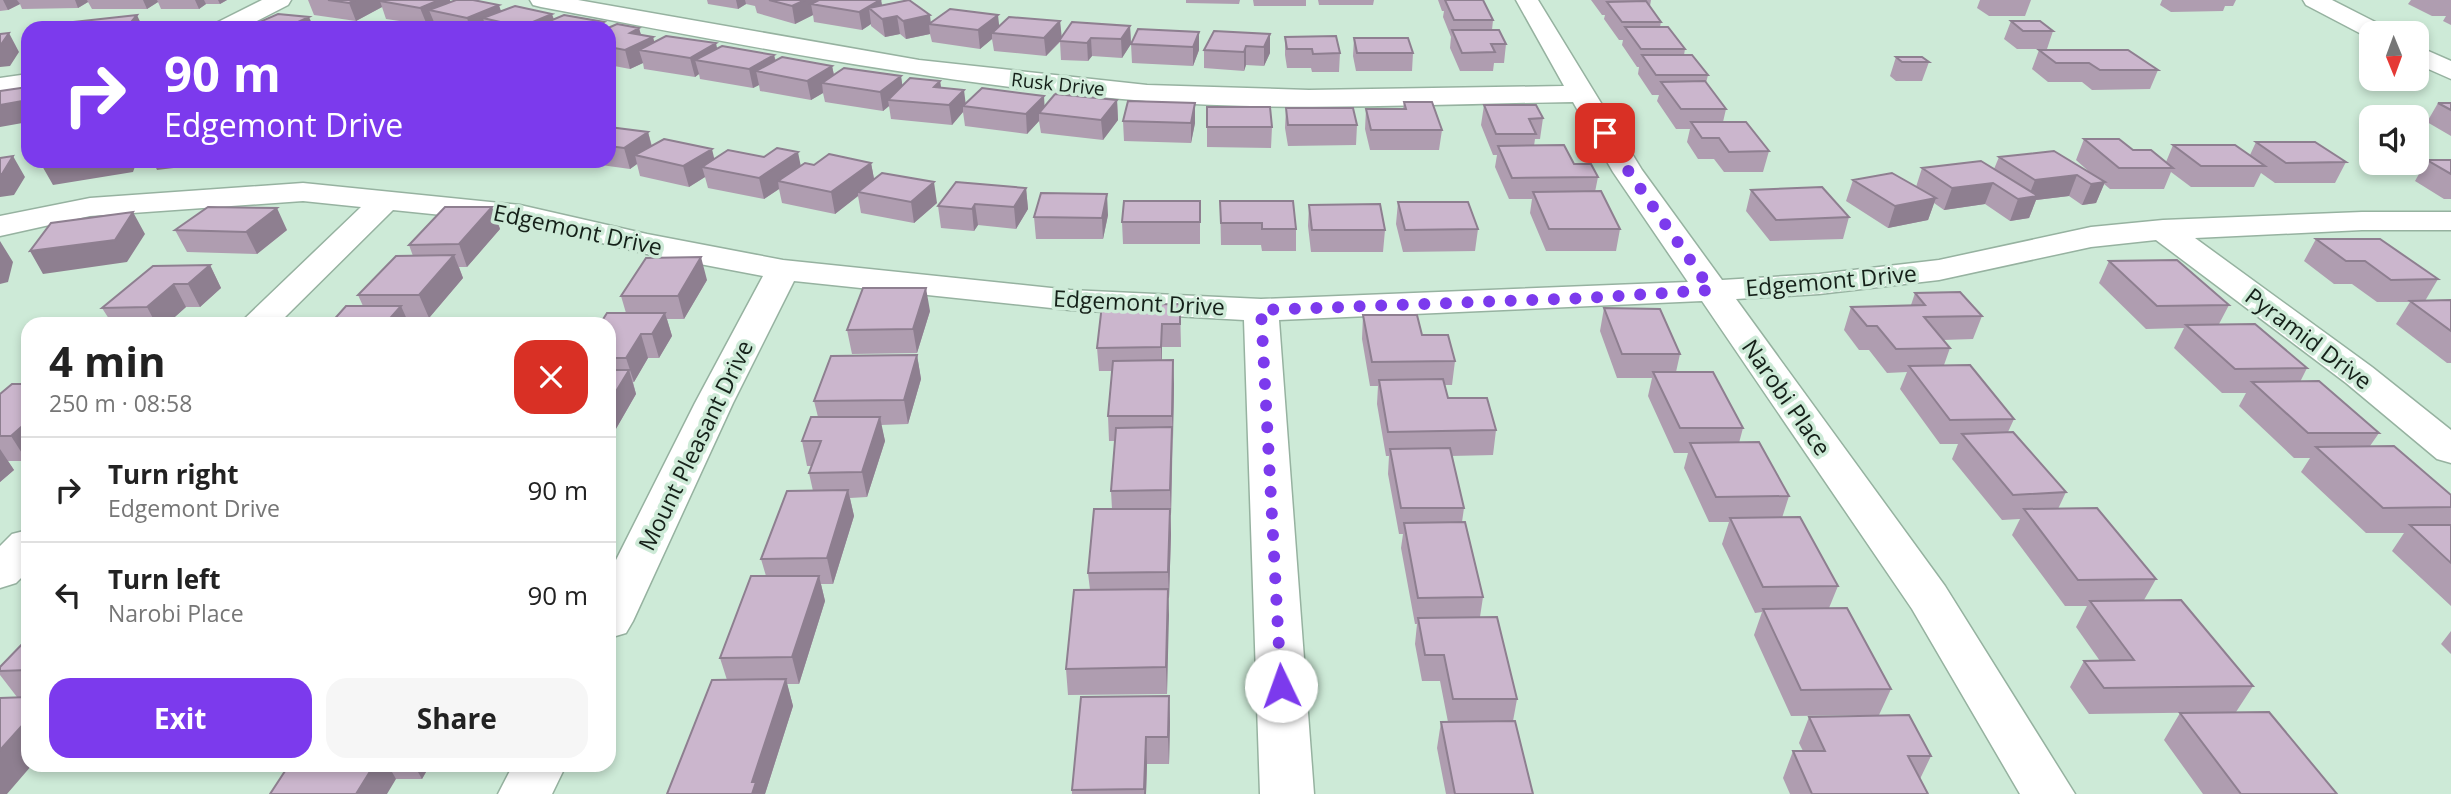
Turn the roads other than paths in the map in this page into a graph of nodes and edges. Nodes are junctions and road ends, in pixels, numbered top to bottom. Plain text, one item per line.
1 (280, 0) edge
2 (541, 0) edge
3 (1527, 0) edge
4 (2314, 0) edge
5 (238, 21) edge
6 (2359, 23) edge
7 (2429, 60) edge
8 (2451, 71) edge
9 (21, 83) edge
10 (0, 86) edge
11 (1581, 94) junction
12 (387, 199) junction
13 (2451, 221) edge
14 (0, 226) edge
15 (2163, 230) junction
16 (783, 270) junction
17 (1711, 290) junction
18 (1261, 310) junction
19 (264, 317) edge
20 (2451, 450) edge
21 (21, 552) edge
22 (0, 572) edge
23 (616, 606) edge
24 (536, 772) edge
25 (525, 794) edge
26 (1287, 794) edge
27 (2048, 794) edge

1 - 5 street
2 - 11 street, Rusk Drive
3 - 11 street, Narobi Place
4 - 6 street
7 - 8 street
9 - 10 street
11 - 17 street, Narobi Place
12 - 14 street, Edgemont Drive
12 - 16 street, Edgemont Drive
12 - 19 street
13 - 15 street, Edgemont Drive
15 - 17 street, Edgemont Drive
15 - 20 street, Pyramid Drive
16 - 18 street, Edgemont Drive
16 - 23 street, Mount Pleasant Drive
17 - 18 street, Edgemont Drive
17 - 27 street, Narobi Place
18 - 26 street
21 - 22 street
24 - 25 street

